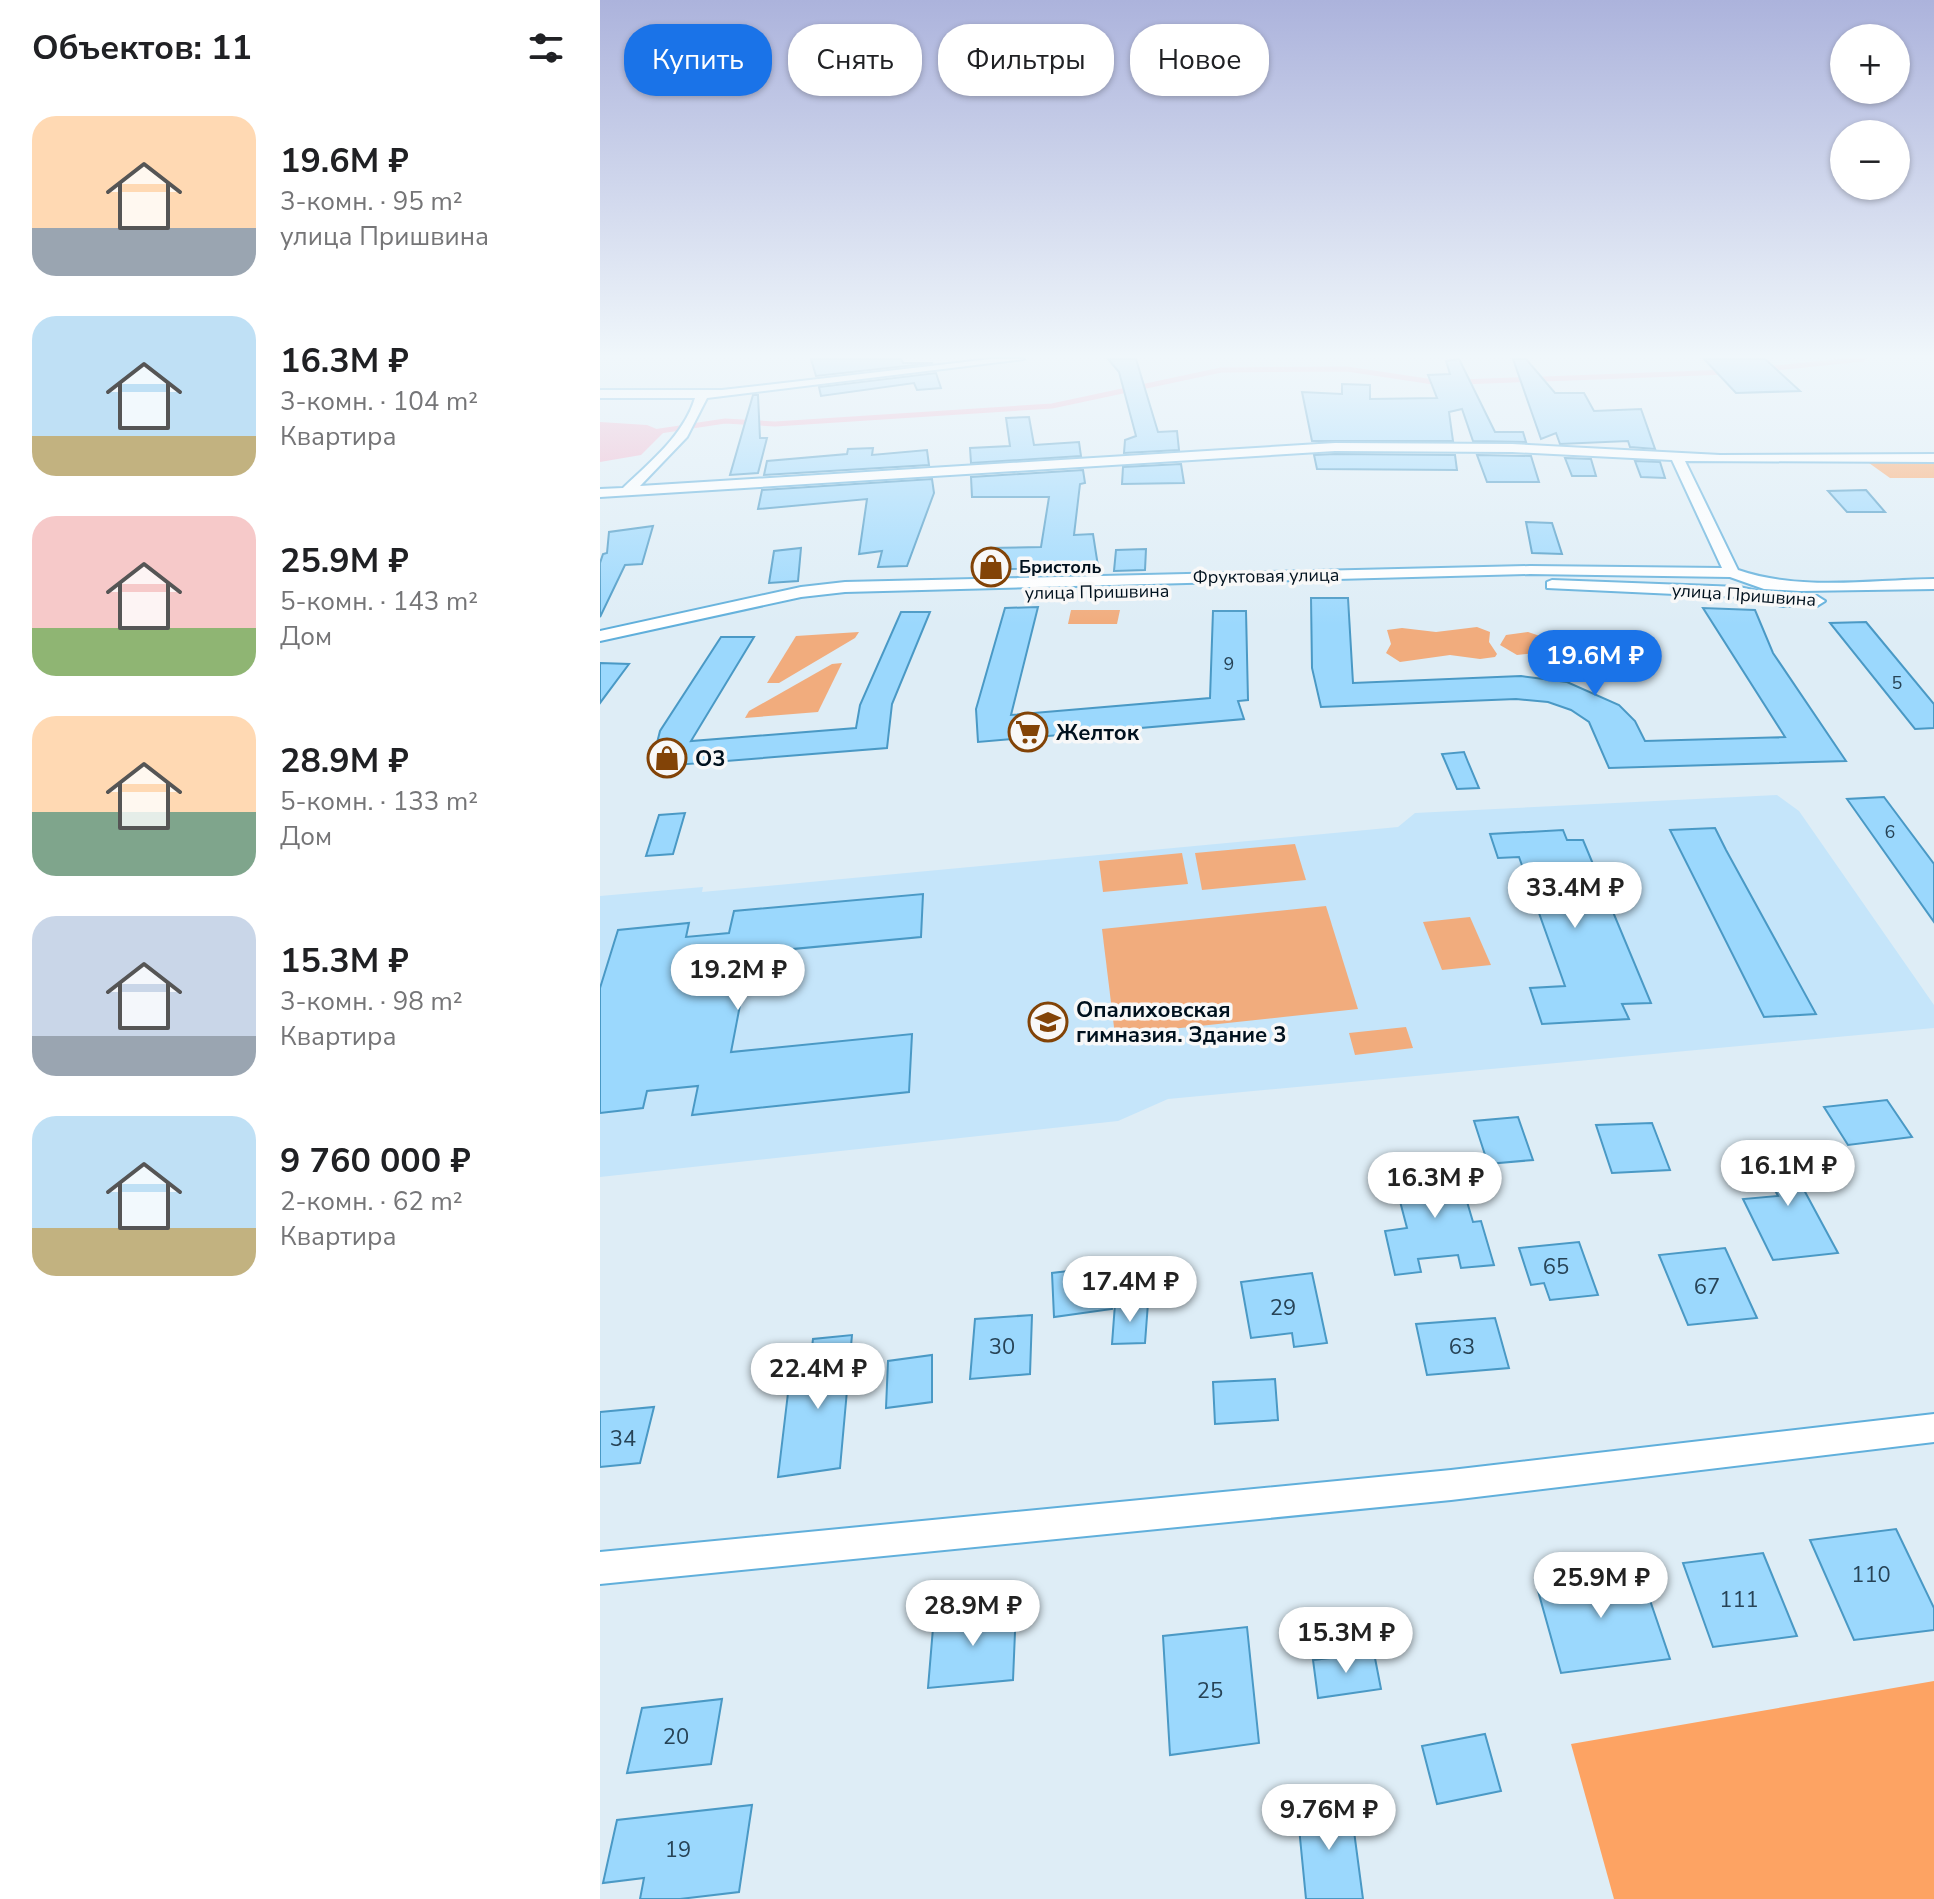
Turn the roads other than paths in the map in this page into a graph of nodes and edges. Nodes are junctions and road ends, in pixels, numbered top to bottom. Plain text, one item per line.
1 (669, 448) edge
2 (1325, 448) edge
3 (1361, 448) edge
4 (1676, 455) junction
5 (1934, 458) edge
6 (627, 491) junction
7 (600, 493) edge
8 (1732, 573) junction
9 (1934, 584) edge
10 (1934, 599) edge
11 (600, 636) edge
12 (600, 647) edge
13 (1934, 1428) edge
14 (600, 1568) edge

1 - 6 street
2 - 6 street
3 - 4 street
4 - 5 street
4 - 8 street
6 - 7 street
8 - 9 street, Фруктовая улица
8 - 11 street, Фруктовая улица
10 - 12 street, улица Пришвина
13 - 14 street

